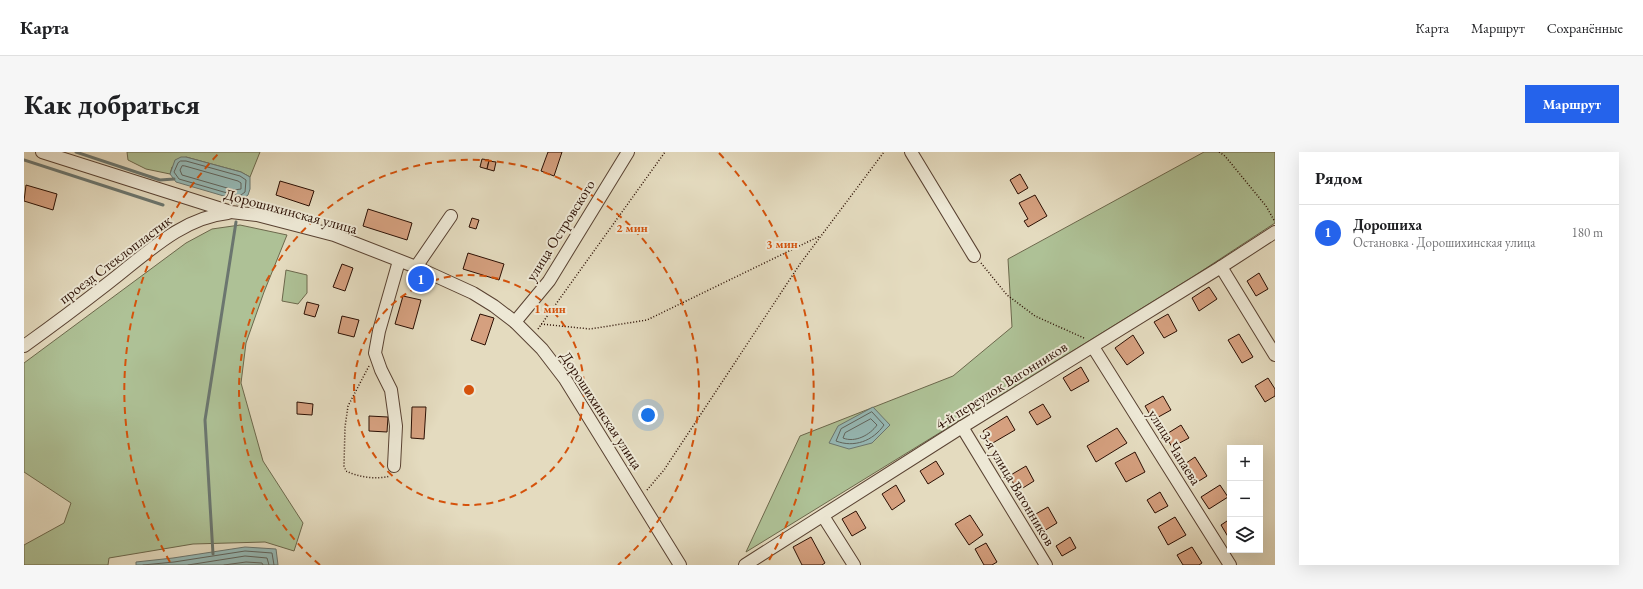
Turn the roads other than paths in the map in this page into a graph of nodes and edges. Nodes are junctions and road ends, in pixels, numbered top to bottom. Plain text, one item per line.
1 (42, 152) edge
2 (628, 152) edge
3 (911, 152) edge
4 (231, 212) junction
5 (451, 216) dead end
6 (1275, 232) edge
7 (974, 256) road end
8 (399, 261) junction
9 (416, 267) junction
10 (1221, 267) junction
11 (515, 322) junction
12 (24, 346) edge
13 (1093, 347) junction
14 (1275, 355) edge
15 (962, 427) junction
16 (394, 466) road end
17 (823, 516) junction
18 (680, 565) edge
19 (744, 565) edge
20 (854, 565) edge
21 (1046, 565) edge
22 (1230, 565) edge

1 - 4 street, Дорошихинская улица
2 - 11 street, улица Островского
3 - 7 street
4 - 8 street, Дорошихинская улица
4 - 12 street, проезд Стеклопластик
5 - 9 street
6 - 10 street, 4-й переулок Вагонников
8 - 9 street, Дорошихинская улица
8 - 16 street
9 - 11 street, Дорошихинская улица
10 - 13 street, 4-й переулок Вагонников
10 - 14 street
11 - 18 street, Дорошихинская улица
13 - 15 street, 4-й переулок Вагонников
13 - 22 street, улица Чапаева
15 - 17 street, 4-й переулок Вагонников
15 - 21 street, 3-я улица Вагонников
17 - 19 street, 4-й переулок Вагонников
17 - 20 street

